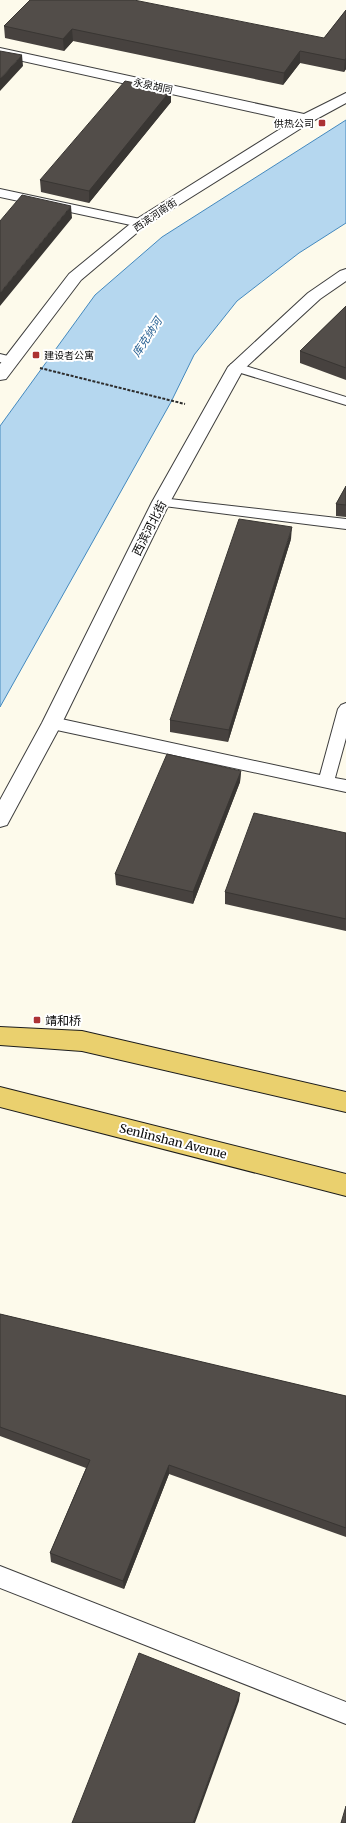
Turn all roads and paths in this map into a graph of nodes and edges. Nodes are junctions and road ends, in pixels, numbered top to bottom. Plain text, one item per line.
1 (0, 52) edge
2 (346, 97) edge
3 (306, 119) junction
4 (0, 193) edge
5 (140, 223) junction
6 (346, 274) edge
7 (5, 359) edge
8 (34, 367) dead end
9 (236, 367) junction
10 (0, 375) edge
11 (346, 401) edge
12 (176, 402) dead end
13 (161, 502) junction
14 (346, 524) edge
15 (346, 709) edge
16 (52, 723) junction
17 (326, 782) junction
18 (346, 786) edge
19 (0, 819) edge
20 (0, 1036) edge
21 (0, 1097) edge
22 (346, 1102) edge
23 (346, 1185) edge
24 (0, 1577) edge
25 (346, 1713) edge

1 - 3 street, 永泉胡同
2 - 3 street, 西滨河南街
3 - 5 street, 西滨河南街
4 - 5 lane
5 - 7 street, 西滨河南街
6 - 9 street, 西滨河北街
7 - 10 street, 西滨河南街
8 - 12 path
9 - 11 lane
9 - 13 street, 西滨河北街
13 - 14 lane
13 - 16 street, 西滨河北街
15 - 17 lane
16 - 17 lane
16 - 19 street, 西滨河北街
17 - 18 lane
20 - 22 main road
21 - 23 main road, Senlinshan Avenue
24 - 25 lane

